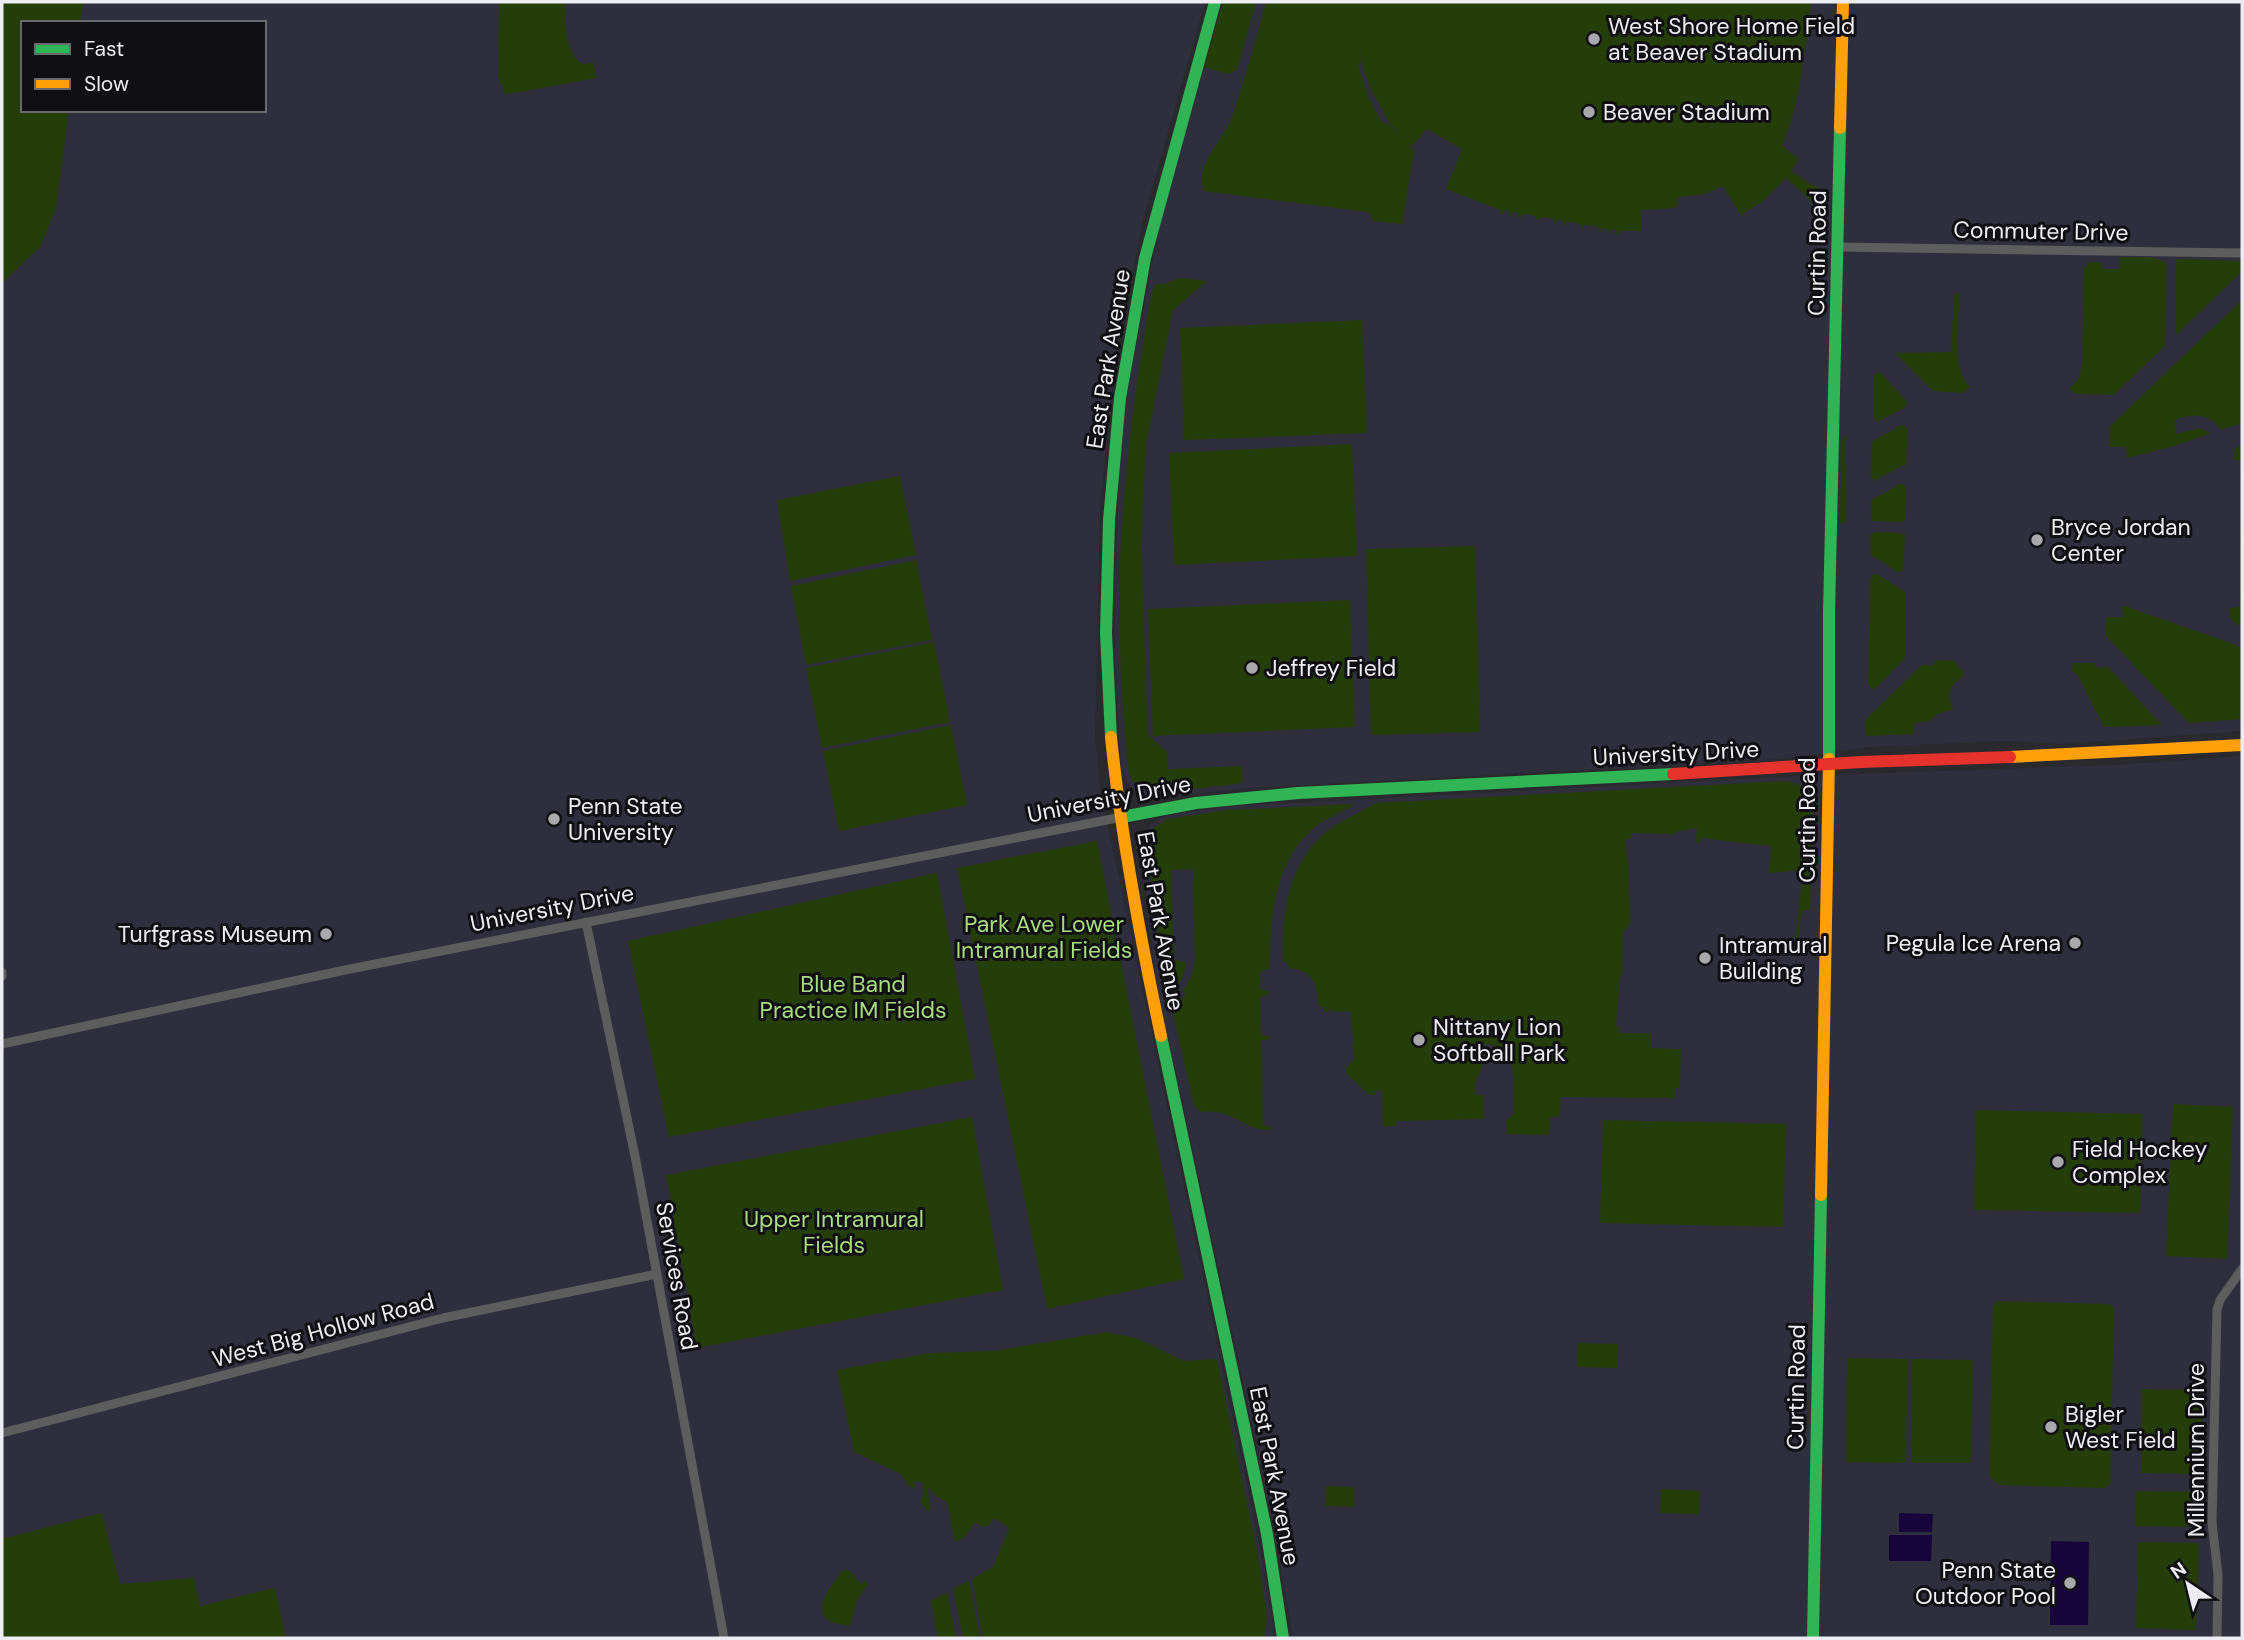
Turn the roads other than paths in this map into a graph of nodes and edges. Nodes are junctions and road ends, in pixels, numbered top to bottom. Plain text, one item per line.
1 (1215, 2) edge
2 (1843, 2) edge
3 (1838, 247) junction
4 (2242, 253) edge
5 (2242, 744) edge
6 (1829, 764) junction
7 (1122, 817) junction
8 (586, 922) junction
9 (2, 1044) edge
10 (2242, 1269) edge
11 (657, 1274) junction
12 (2, 1433) edge
13 (724, 1638) edge
14 (1283, 1638) edge
15 (1813, 1638) edge
16 (2217, 1638) edge

1 - 7 main road, East Park Avenue
2 - 3 main road, Curtin Road
3 - 4 street, Commuter Drive
3 - 6 main road, Curtin Road
5 - 6 main road, University Drive
6 - 7 main road, University Drive
6 - 15 main road, Curtin Road
7 - 8 street, University Drive
7 - 14 main road, East Park Avenue
8 - 9 street, University Drive
8 - 11 street, Services Road
10 - 16 street, Millennium Drive
11 - 12 street, West Big Hollow Road
11 - 13 street, Services Road

